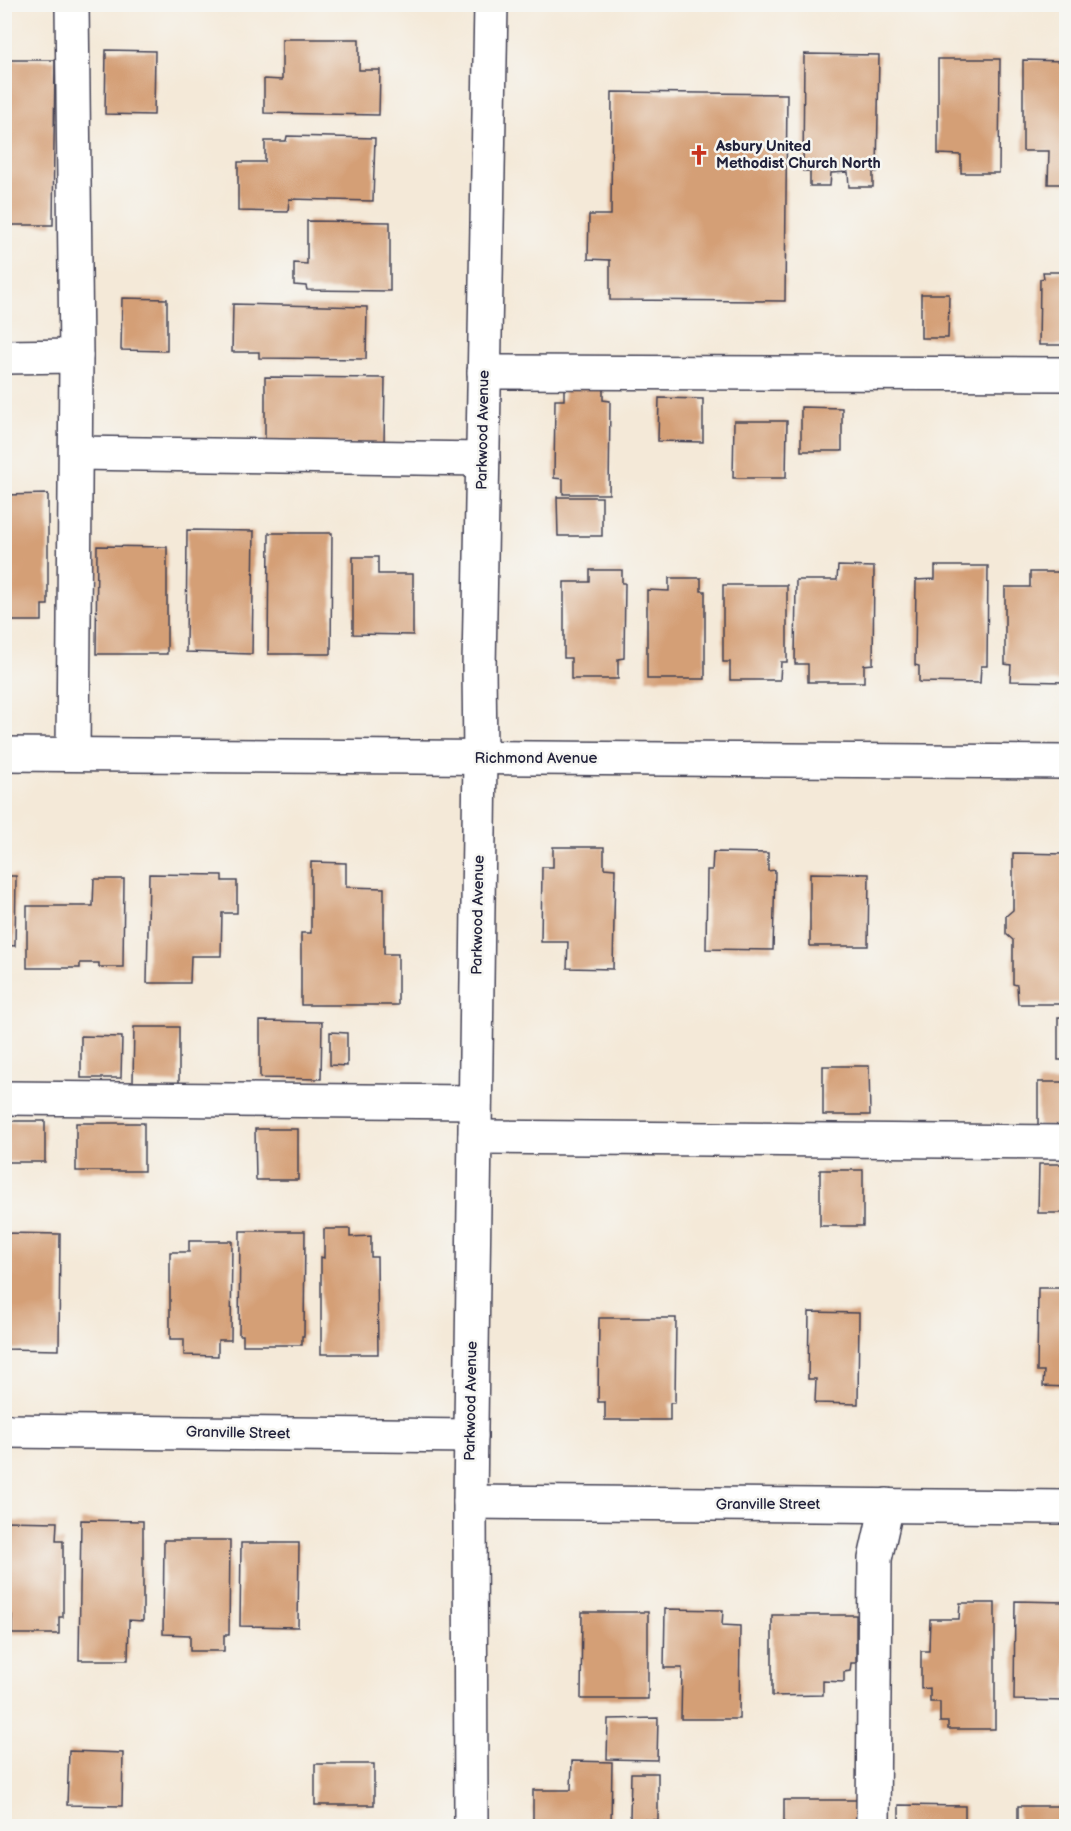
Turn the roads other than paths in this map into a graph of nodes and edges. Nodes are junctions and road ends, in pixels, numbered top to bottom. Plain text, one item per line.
1 (72, 4) edge
2 (491, 4) edge
3 (76, 356) junction
4 (4, 357) edge
5 (484, 372) junction
6 (1066, 374) edge
7 (76, 453) junction
8 (483, 459) junction
9 (4, 754) edge
10 (73, 754) junction
11 (480, 757) junction
12 (1066, 762) edge
13 (4, 1098) edge
14 (475, 1102) junction
15 (475, 1137) junction
16 (1066, 1142) edge
17 (4, 1431) edge
18 (471, 1436) junction
19 (470, 1502) junction
20 (887, 1505) junction
21 (1066, 1507) edge
22 (471, 1827) edge
23 (873, 1827) edge

1 - 3 street
2 - 5 street, Parkwood Avenue
3 - 4 street
3 - 7 street
5 - 6 street
5 - 8 street, Parkwood Avenue
7 - 8 street
7 - 10 street
8 - 11 street, Parkwood Avenue
9 - 10 street, Richmond Avenue
10 - 11 street, Richmond Avenue
11 - 12 street, Richmond Avenue
11 - 14 street, Parkwood Avenue
13 - 14 street
14 - 15 street, Parkwood Avenue
15 - 16 street
15 - 18 street, Parkwood Avenue
17 - 18 street, Granville Street
18 - 19 street, Parkwood Avenue
19 - 20 street, Granville Street
19 - 22 street, Parkwood Avenue
20 - 21 street, Granville Street
20 - 23 street

